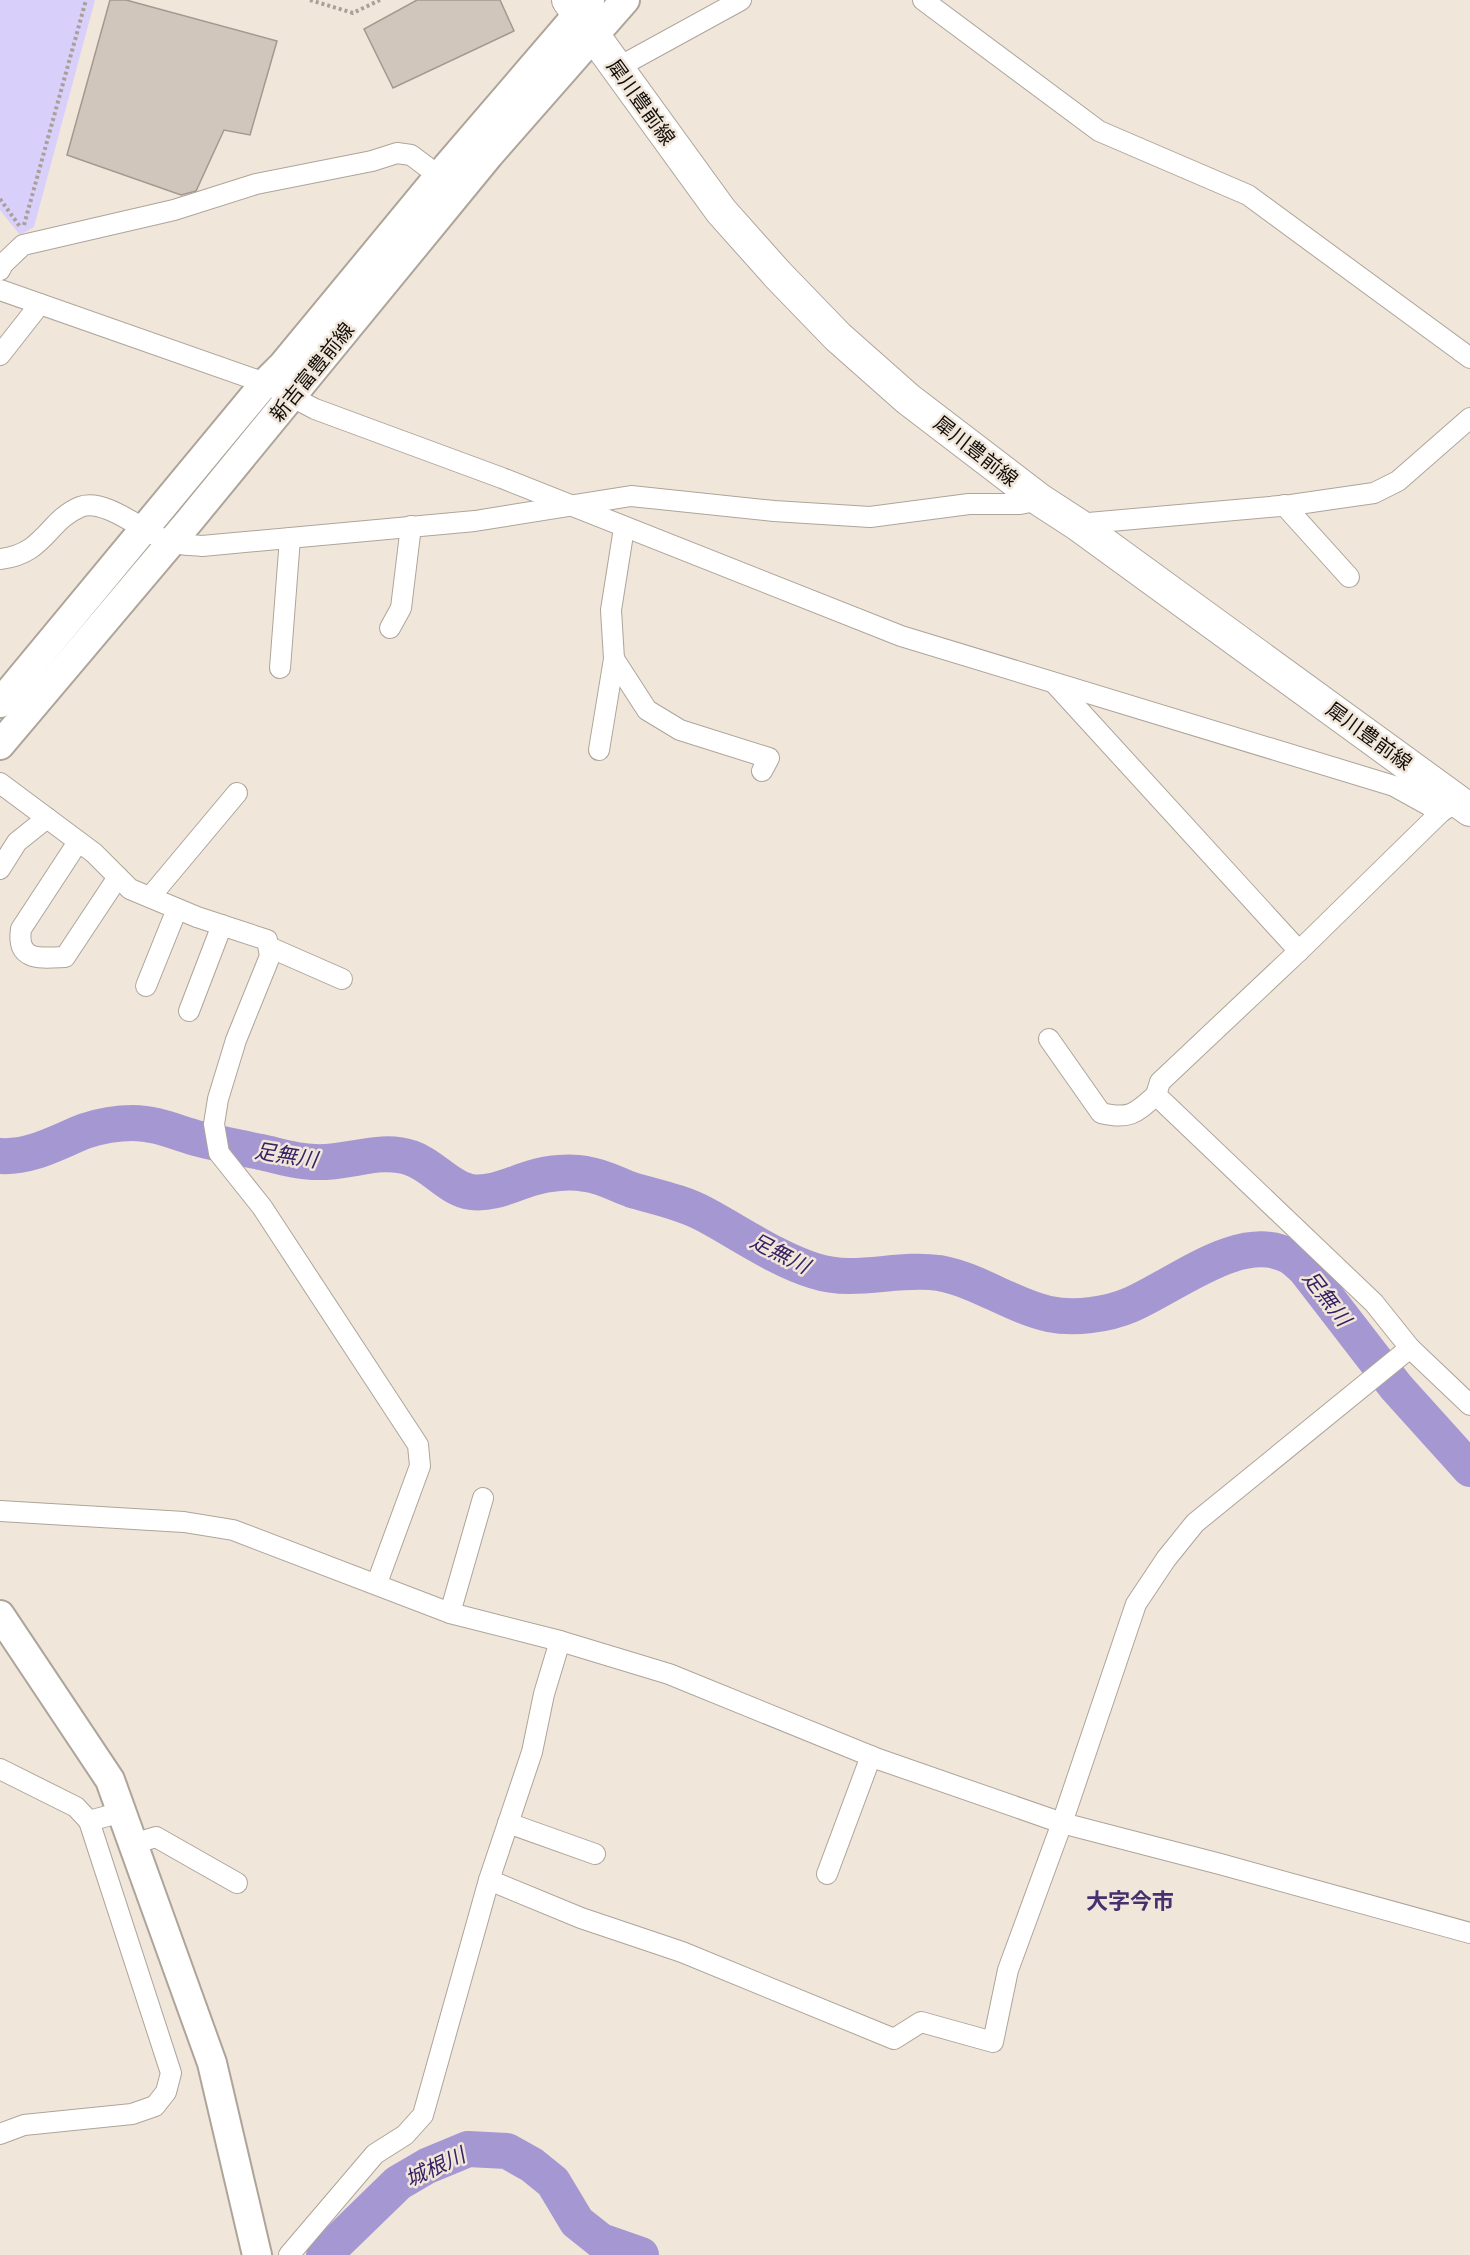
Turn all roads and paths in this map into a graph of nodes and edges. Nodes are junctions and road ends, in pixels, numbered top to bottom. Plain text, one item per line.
1 (86, 0) edge
2 (310, 0) edge
3 (380, 0) edge
4 (625, 0) edge
5 (741, 0) edge
6 (923, 0) edge
7 (582, 13) edge
8 (617, 68) junction
9 (439, 176) junction
10 (0, 200) edge
11 (0, 270) edge
12 (0, 290) edge
13 (40, 304) junction
14 (0, 355) edge
15 (1470, 358) edge
16 (265, 384) junction
17 (292, 397) junction
18 (1470, 418) edge
19 (1040, 500) junction
20 (1284, 505) junction
21 (570, 507) junction
22 (1077, 524) junction
23 (411, 526) junction
24 (624, 528) junction
25 (145, 529) junction
26 (290, 538) junction
27 (170, 543) junction
28 (0, 559) edge
29 (1349, 577) dead end
30 (390, 628) dead end
31 (614, 658) junction
32 (280, 668) dead end
33 (1054, 684) junction
34 (0, 703) edge
35 (0, 745) edge
36 (599, 750) dead end
37 (762, 771) dead end
38 (0, 783) edge
39 (237, 793) dead end
40 (1456, 808) edge
41 (47, 818) junction
42 (78, 842) junction
43 (0, 869) edge
44 (118, 877) junction
45 (150, 897) junction
46 (177, 909) junction
47 (222, 925) junction
48 (268, 947) junction
49 (1299, 951) junction
50 (342, 979) dead end
51 (146, 986) dead end
52 (189, 1011) dead end
53 (1049, 1039) dead end
54 (1156, 1095) junction
55 (1410, 1348) junction
56 (1470, 1405) edge
57 (483, 1498) dead end
58 (0, 1511) edge
59 (377, 1583) junction
60 (450, 1613) junction
61 (0, 1616) edge
62 (560, 1641) junction
63 (871, 1756) junction
64 (0, 1769) edge
65 (122, 1812) junction
66 (89, 1821) junction
67 (508, 1823) junction
68 (1062, 1823) junction
69 (133, 1844) junction
70 (595, 1854) dead end
71 (827, 1874) dead end
72 (489, 1880) junction
73 (237, 1883) dead end
74 (1470, 1933) edge
75 (0, 2134) edge
76 (257, 2255) edge
77 (289, 2255) edge

1 - 10 path
2 - 3 path
4 - 7 main road, 新吉富豊前線
5 - 8 street
6 - 15 street
7 - 8 main road, 犀川豊前線
7 - 9 main road, 新吉富豊前線
7 - 17 main road, 新吉富豊前線
8 - 19 main road, 犀川豊前線
9 - 11 street
9 - 16 main road, 新吉富豊前線
12 - 13 street
13 - 14 street
13 - 16 street
16 - 17 street
16 - 25 main road, 新吉富豊前線
17 - 21 street
17 - 27 main road, 新吉富豊前線
18 - 20 street
19 - 21 street
19 - 22 main road, 犀川豊前線
20 - 22 street
20 - 29 street
21 - 23 street
21 - 24 street
22 - 40 main road, 犀川豊前線
23 - 26 street
23 - 30 street
24 - 31 street
24 - 33 street
25 - 27 street
25 - 28 street
25 - 34 main road, 新吉富豊前線
26 - 27 street
26 - 32 street
27 - 35 main road, 新吉富豊前線
31 - 36 street
31 - 37 street
33 - 40 street
33 - 49 street
38 - 41 street
39 - 45 street
40 - 49 street
41 - 42 street
41 - 43 street
42 - 44 street
42 - 44 street
44 - 45 street
45 - 46 street
46 - 47 street
46 - 51 street
47 - 48 street
47 - 52 street
48 - 50 street
48 - 59 street
49 - 54 street
53 - 54 street
54 - 55 street
55 - 56 street
55 - 68 street
57 - 60 street
58 - 59 street
59 - 60 street
60 - 62 street
61 - 65 main road
62 - 63 street
62 - 67 street
63 - 68 street
63 - 71 street
64 - 66 street
65 - 66 street
65 - 69 main road
66 - 75 street
67 - 70 street
67 - 72 street
68 - 72 street
68 - 74 street
69 - 73 street
69 - 76 main road
72 - 77 street

